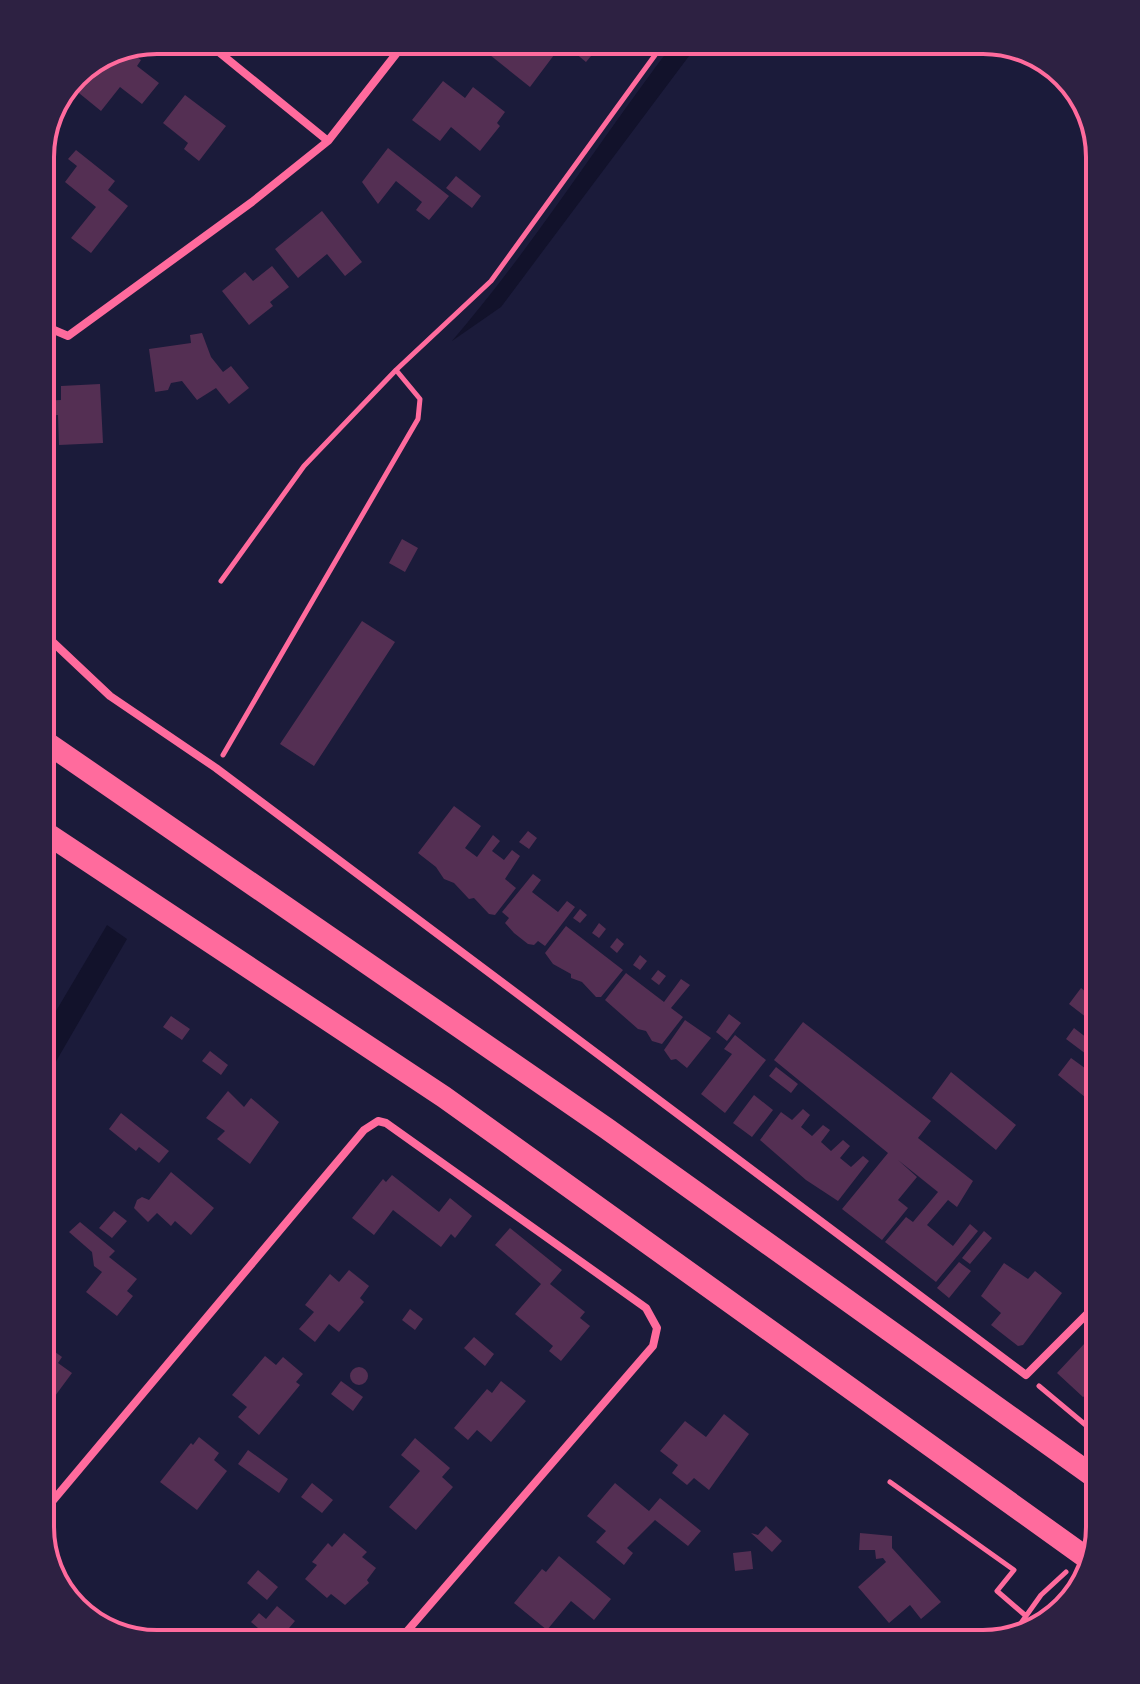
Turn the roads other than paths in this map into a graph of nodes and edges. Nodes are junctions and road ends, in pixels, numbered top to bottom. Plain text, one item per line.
1 (221, 54) edge
2 (396, 54) edge
3 (328, 141) junction
4 (54, 330) edge
5 (54, 643) edge
6 (54, 748) edge
7 (54, 838) edge
8 (1086, 1315) edge
9 (1086, 1471) edge
10 (54, 1499) edge
11 (1082, 1554) edge
12 (408, 1630) edge

1 - 3 street
2 - 3 street
3 - 4 street
5 - 8 street
6 - 9 highway
7 - 11 highway
10 - 12 street

